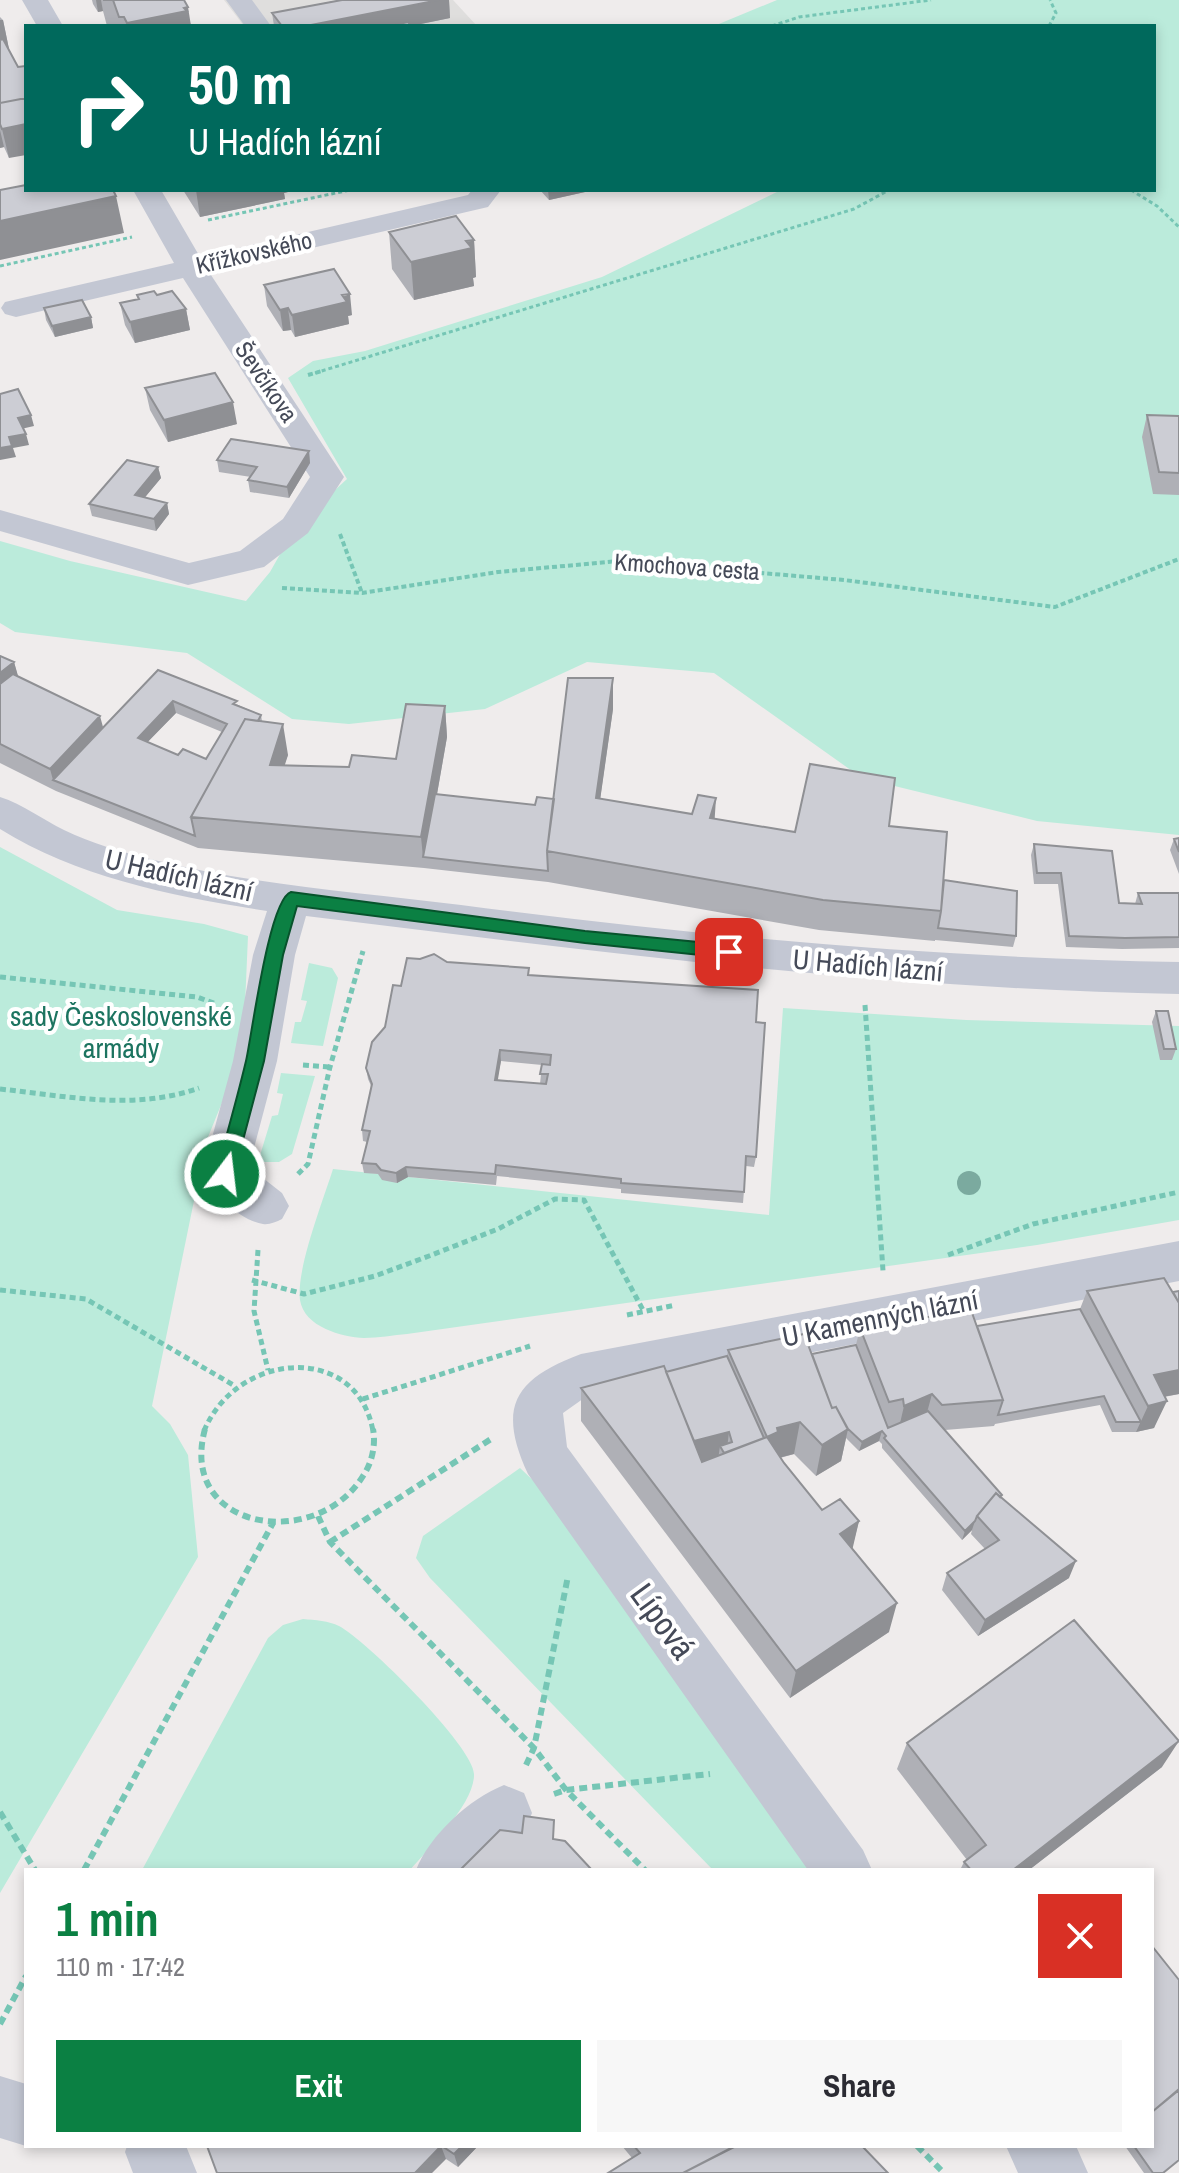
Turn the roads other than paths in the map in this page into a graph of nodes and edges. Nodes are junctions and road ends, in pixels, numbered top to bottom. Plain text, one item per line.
1 (35, 0) edge
2 (239, 0) edge
3 (49, 24) edge
4 (257, 24) edge
5 (148, 192) edge
6 (485, 192) edge
7 (191, 267) junction
8 (16, 308) dead end
9 (0, 520) edge
10 (0, 811) edge
11 (291, 899) junction
12 (1179, 978) edge
13 (266, 1206) road end
14 (1179, 1261) edge
15 (538, 1408) joint
16 (504, 1813) dead end
17 (447, 1868) edge
18 (842, 1868) edge
19 (0, 2107) edge
20 (24, 2114) edge
21 (1038, 2148) edge
22 (1057, 2173) edge

1 - 3 street
2 - 4 street
5 - 7 street, Ševčíkova
6 - 7 street, Křížkovského
7 - 8 street, Křížkovského
7 - 9 street, Ševčíkova
10 - 11 street, U Hadích lázní
11 - 12 street, U Hadích lázní
11 - 13 street
14 - 15 street, U Kamenných lázní
15 - 18 street, Lípová
16 - 17 street
19 - 20 street
21 - 22 street

